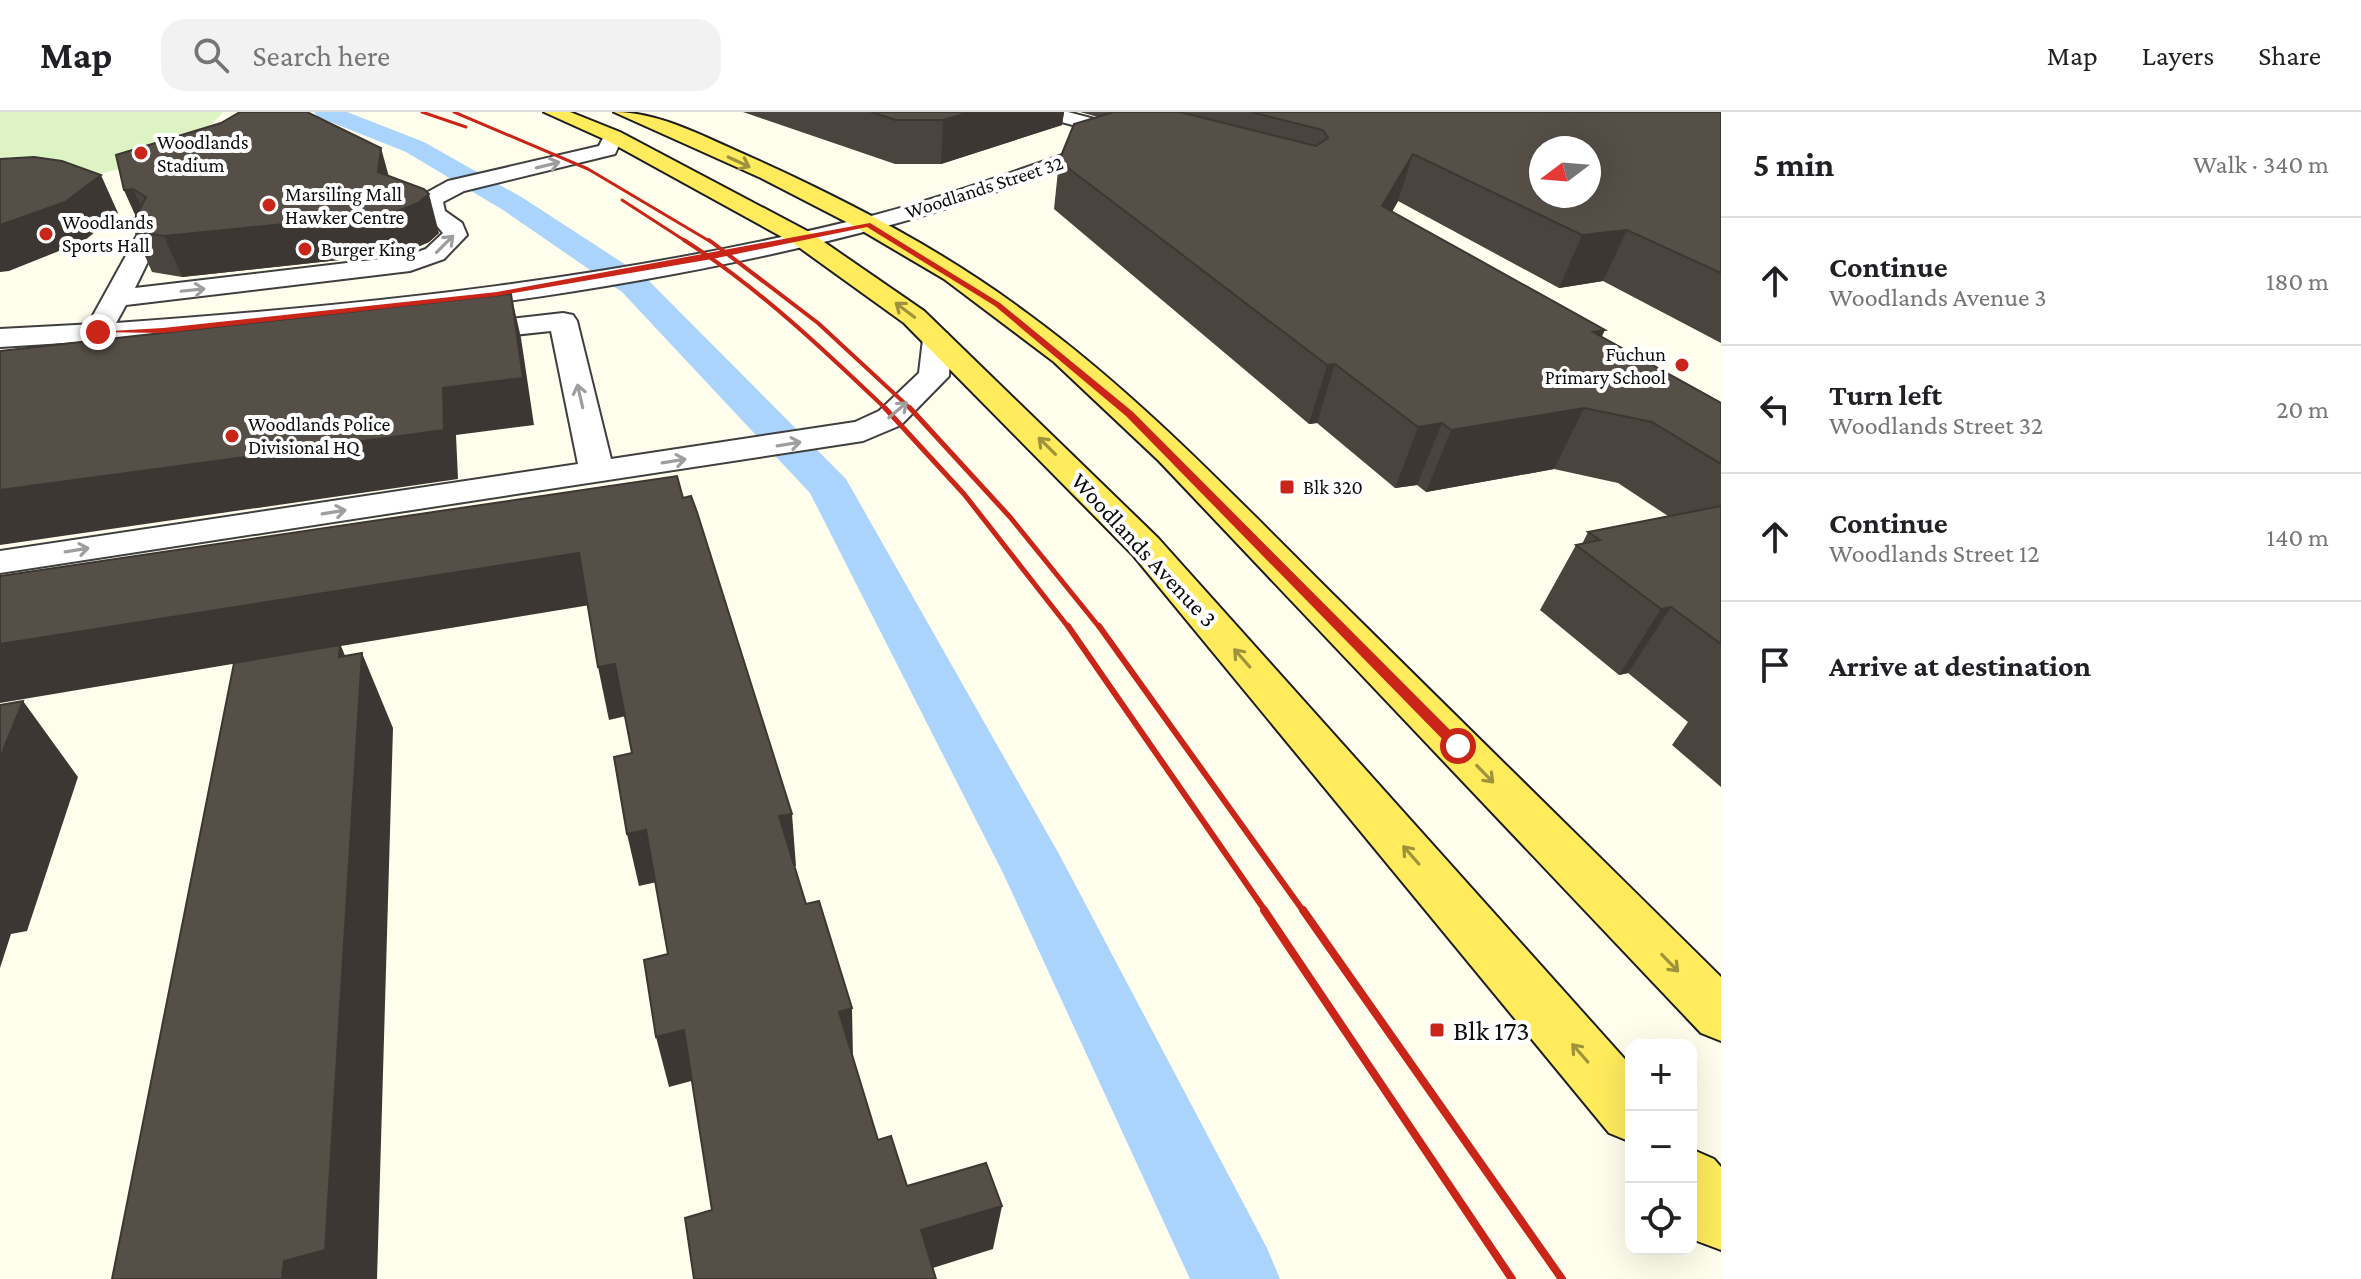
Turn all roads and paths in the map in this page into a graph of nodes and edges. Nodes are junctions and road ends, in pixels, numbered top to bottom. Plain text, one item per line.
1 (553, 112) edge
2 (623, 112) edge
3 (1047, 112) edge
4 (1188, 112) edge
5 (1209, 112) edge
6 (1131, 135) junction
7 (613, 136) junction
8 (1169, 146) edge
9 (860, 220) junction
10 (796, 235) junction
11 (767, 246) junction
12 (144, 254) edge
13 (828, 256) junction
14 (647, 262) junction
15 (495, 287) junction
16 (116, 298) junction
17 (504, 328) junction
18 (98, 332) junction
19 (66, 335) junction
20 (424, 337) edge
21 (0, 338) edge
22 (937, 339) junction
23 (51, 369) edge
24 (597, 472) junction
25 (0, 562) edge
26 (1721, 1015) edge
27 (1630, 1111) edge
28 (1692, 1183) edge
29 (1721, 1217) edge

1 - 7 main road, Woodlands Avenue 3
2 -> 9 main road
3 - 6 street
4 - 6 street, Woodlands Street 32
5 - 6 street, Woodlands Street 32
6 - 8 street
6 - 9 street, Woodlands Street 32
7 - 10 main road, Woodlands Avenue 3
16 -> 7 street
9 - 10 street, Woodlands Street 32
9 -> 26 main road
10 - 11 street
10 - 13 main road, Woodlands Avenue 3
10 - 14 street
11 - 13 main road
11 - 14 street
12 - 16 street
22 -> 13 main road, Woodlands Avenue 3
14 - 15 street
15 - 17 street
15 - 18 street
16 - 18 street
17 - 20 street
24 -> 17 street
18 - 19 street
19 - 21 street
19 - 23 street
24 -> 22 street
27 -> 22 main road, Woodlands Avenue 3
25 -> 24 street
28 - 29 main road

